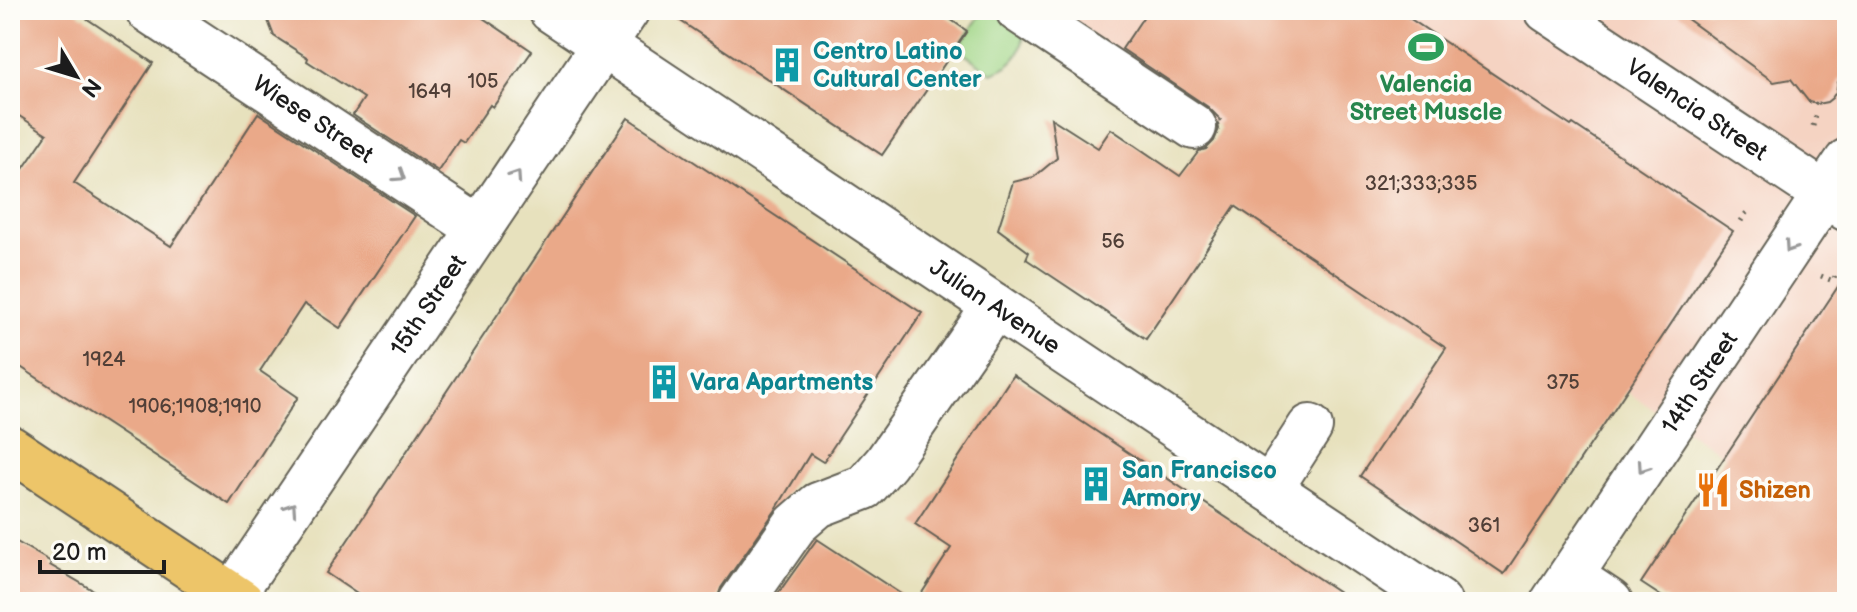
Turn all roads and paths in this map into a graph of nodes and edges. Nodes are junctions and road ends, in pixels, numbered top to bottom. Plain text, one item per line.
1 (148, 10) edge
2 (551, 10) edge
3 (627, 10) edge
4 (1018, 10) edge
5 (1547, 10) edge
6 (603, 46) junction
7 (1816, 115) dead end
8 (1813, 126) dead end
9 (1194, 127) dead end
10 (1840, 188) edge
11 (1748, 210) dead end
12 (1741, 221) dead end
13 (480, 229) junction
14 (1836, 274) dead end
15 (1821, 276) dead end
16 (995, 306) junction
17 (1310, 427) dead end
18 (10, 448) edge
19 (1270, 489) junction
20 (1562, 589) edge
21 (234, 600) edge
22 (741, 602) edge
23 (1439, 602) edge
24 (1610, 602) edge

1 -> 13 street, Wiese Street
2 - 6 street, Julian Avenue
3 - 6 street, 15th Street
4 - 9 street
5 - 10 street, Valencia Street
13 -> 6 street, 15th Street
6 - 16 street, Julian Avenue
7 - 8 path
10 -> 20 street, 14th Street
11 - 12 path
21 -> 13 street, 15th Street
14 - 15 path
16 - 19 street, Julian Avenue
16 - 22 street
17 - 19 street
18 - 21 main road
19 - 23 street, Julian Avenue
20 - 24 street

